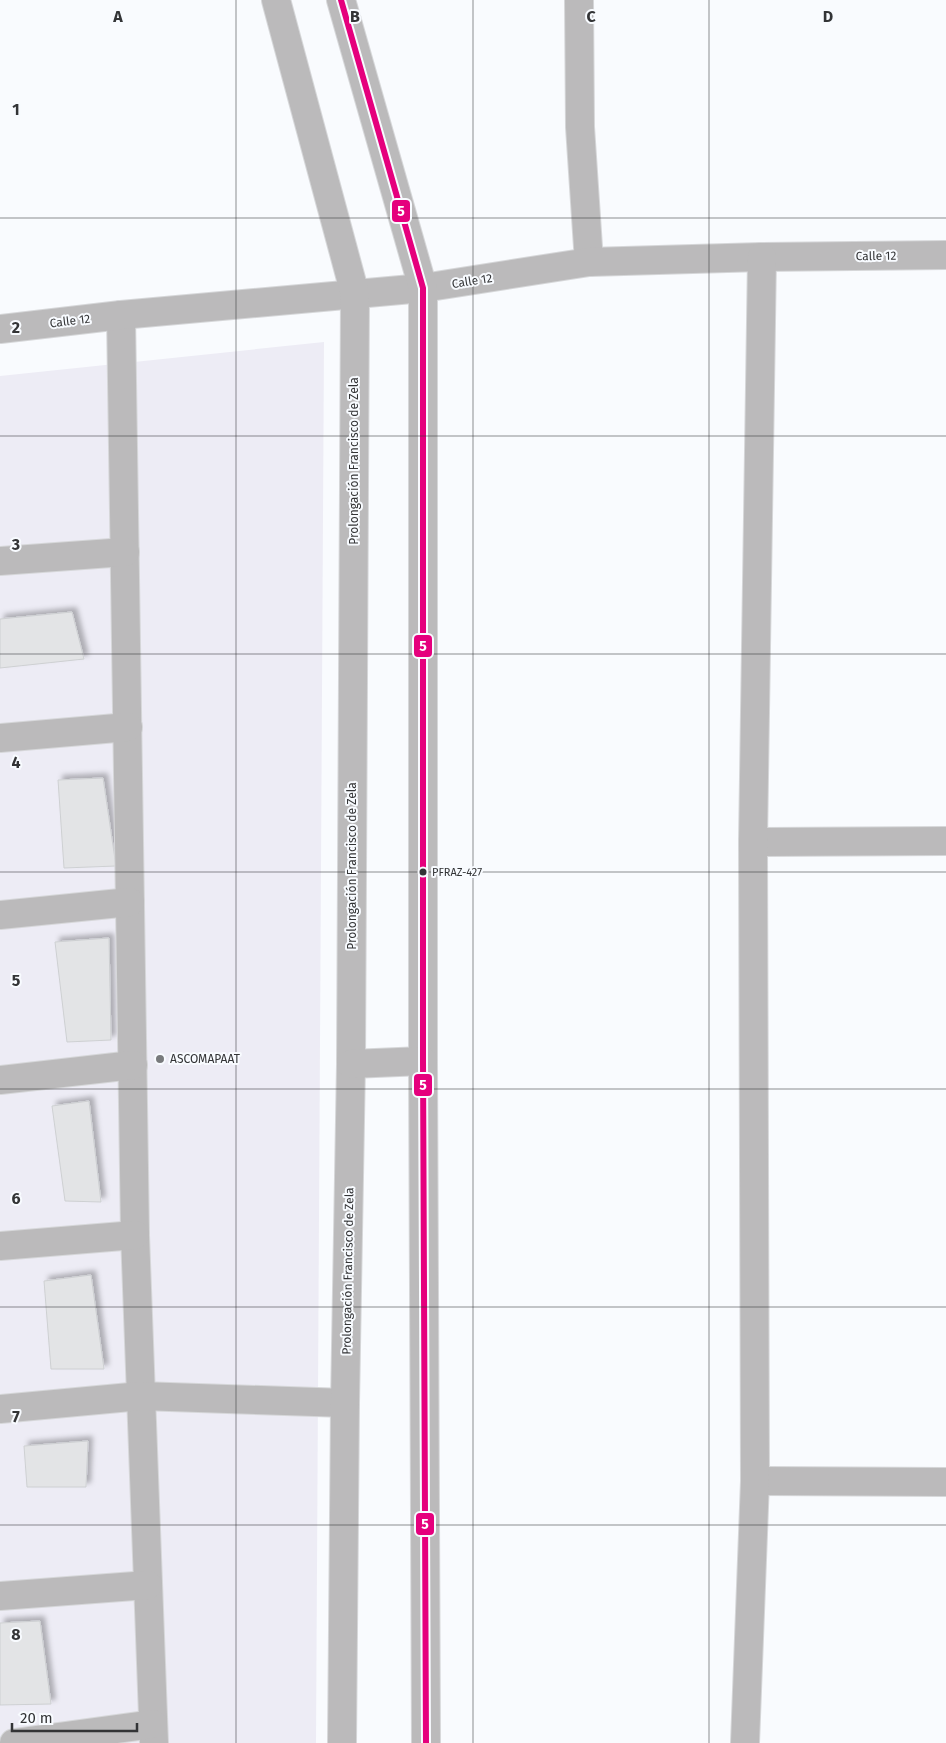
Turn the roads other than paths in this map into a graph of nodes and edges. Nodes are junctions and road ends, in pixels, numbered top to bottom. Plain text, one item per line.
1 (276, 0) edge
2 (341, 0) edge
3 (579, 0) edge
4 (946, 255) edge
5 (762, 258) junction
6 (590, 262) junction
7 (423, 288) junction
8 (355, 294) junction
9 (121, 315) junction
10 (0, 330) edge
11 (125, 552) junction
12 (0, 561) edge
13 (128, 727) junction
14 (0, 738) edge
15 (946, 841) edge
16 (753, 842) junction
17 (130, 902) junction
18 (0, 915) edge
19 (423, 1061) junction
20 (351, 1064) junction
21 (133, 1065) junction
22 (0, 1080) edge
23 (135, 1234) junction
24 (0, 1246) edge
25 (141, 1396) junction
26 (345, 1404) junction
27 (0, 1409) edge
28 (755, 1481) junction
29 (946, 1482) edge
30 (148, 1585) junction
31 (0, 1596) edge
32 (153, 1734) edge
33 (14, 1743) edge
34 (342, 1743) edge
35 (426, 1743) edge
36 (746, 1743) edge

1 - 8 street, Prolongación Francisco de Zela
2 - 7 street
3 - 6 street
4 - 5 street, Calle 12
5 - 6 street, Calle 12
5 - 16 street
6 - 7 street, Calle 12
7 - 8 street, Calle 12
7 - 19 street
8 - 9 street, Calle 12
8 - 20 street, Prolongación Francisco de Zela
9 - 10 street, Calle 12
9 - 11 street
11 - 12 street
11 - 13 street
13 - 14 street
13 - 17 street
15 - 16 street
16 - 28 street
17 - 18 street
17 - 21 street
19 - 20 street
19 - 35 street
20 - 26 street, Prolongación Francisco de Zela
21 - 22 street
21 - 23 street
23 - 24 street
23 - 25 street
25 - 26 street
25 - 27 street
25 - 30 street
26 - 34 street, Prolongación Francisco de Zela
28 - 29 street
28 - 36 street
30 - 31 street
30 - 32 street
32 - 33 street

